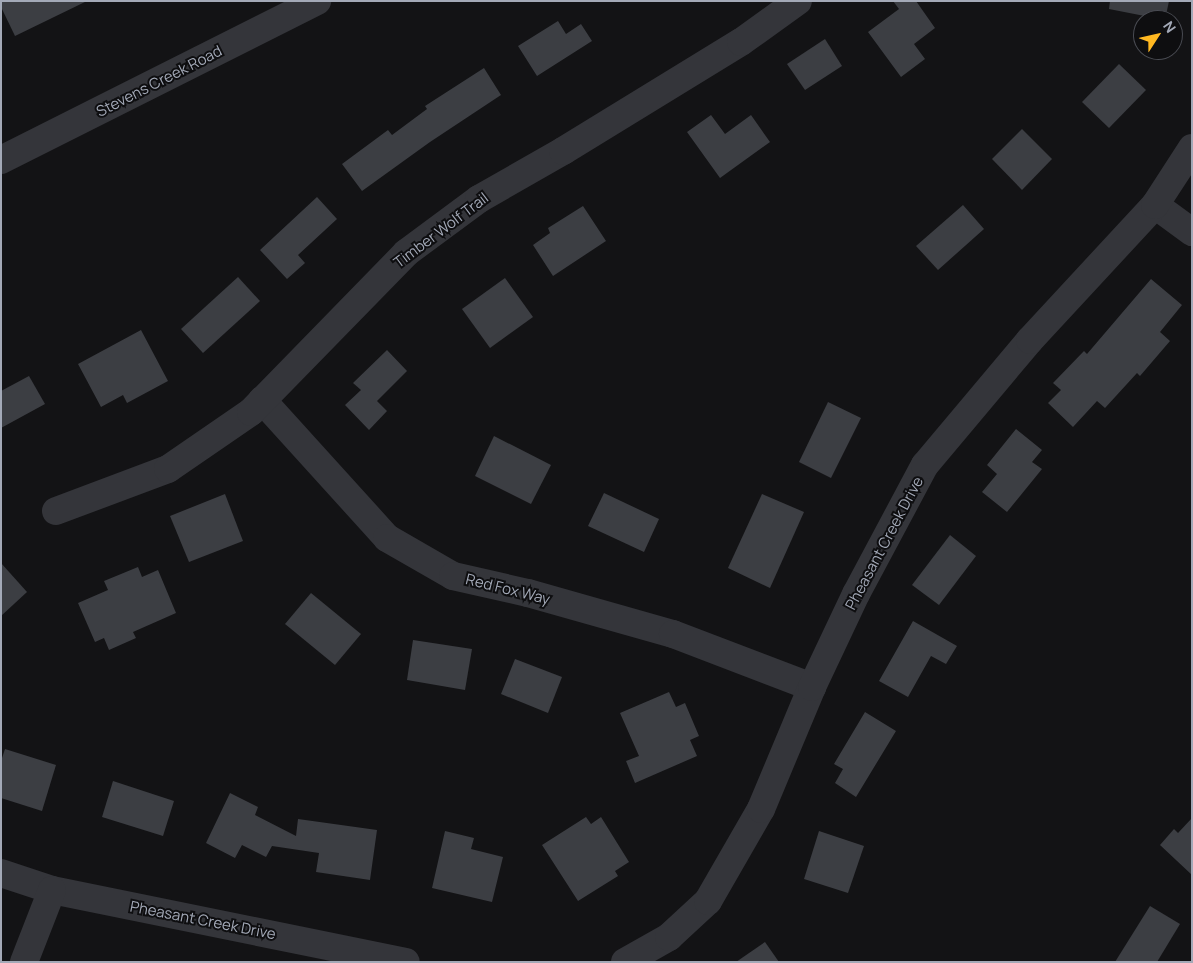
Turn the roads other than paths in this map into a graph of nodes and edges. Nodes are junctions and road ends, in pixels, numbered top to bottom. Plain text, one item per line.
1 (317, 1) edge
2 (798, 1) edge
3 (1192, 148) edge
4 (1, 160) edge
5 (1155, 205) junction
6 (1192, 232) edge
7 (262, 400) junction
8 (56, 510) dead end
9 (812, 687) junction
10 (1, 873) edge
11 (52, 890) junction
12 (24, 962) edge
13 (406, 962) edge
14 (625, 962) edge

1 - 4 street, Stevens Creek Road
2 - 7 street, Timber Wolf Trail
3 - 5 street, Pheasant Creek Drive
5 - 6 street
5 - 9 street, Pheasant Creek Drive
7 - 8 street, Timber Wolf Trail
7 - 9 street, Red Fox Way
9 - 14 street, Pheasant Creek Drive
10 - 11 street, Pheasant Creek Drive
11 - 12 street
11 - 13 street, Pheasant Creek Drive

